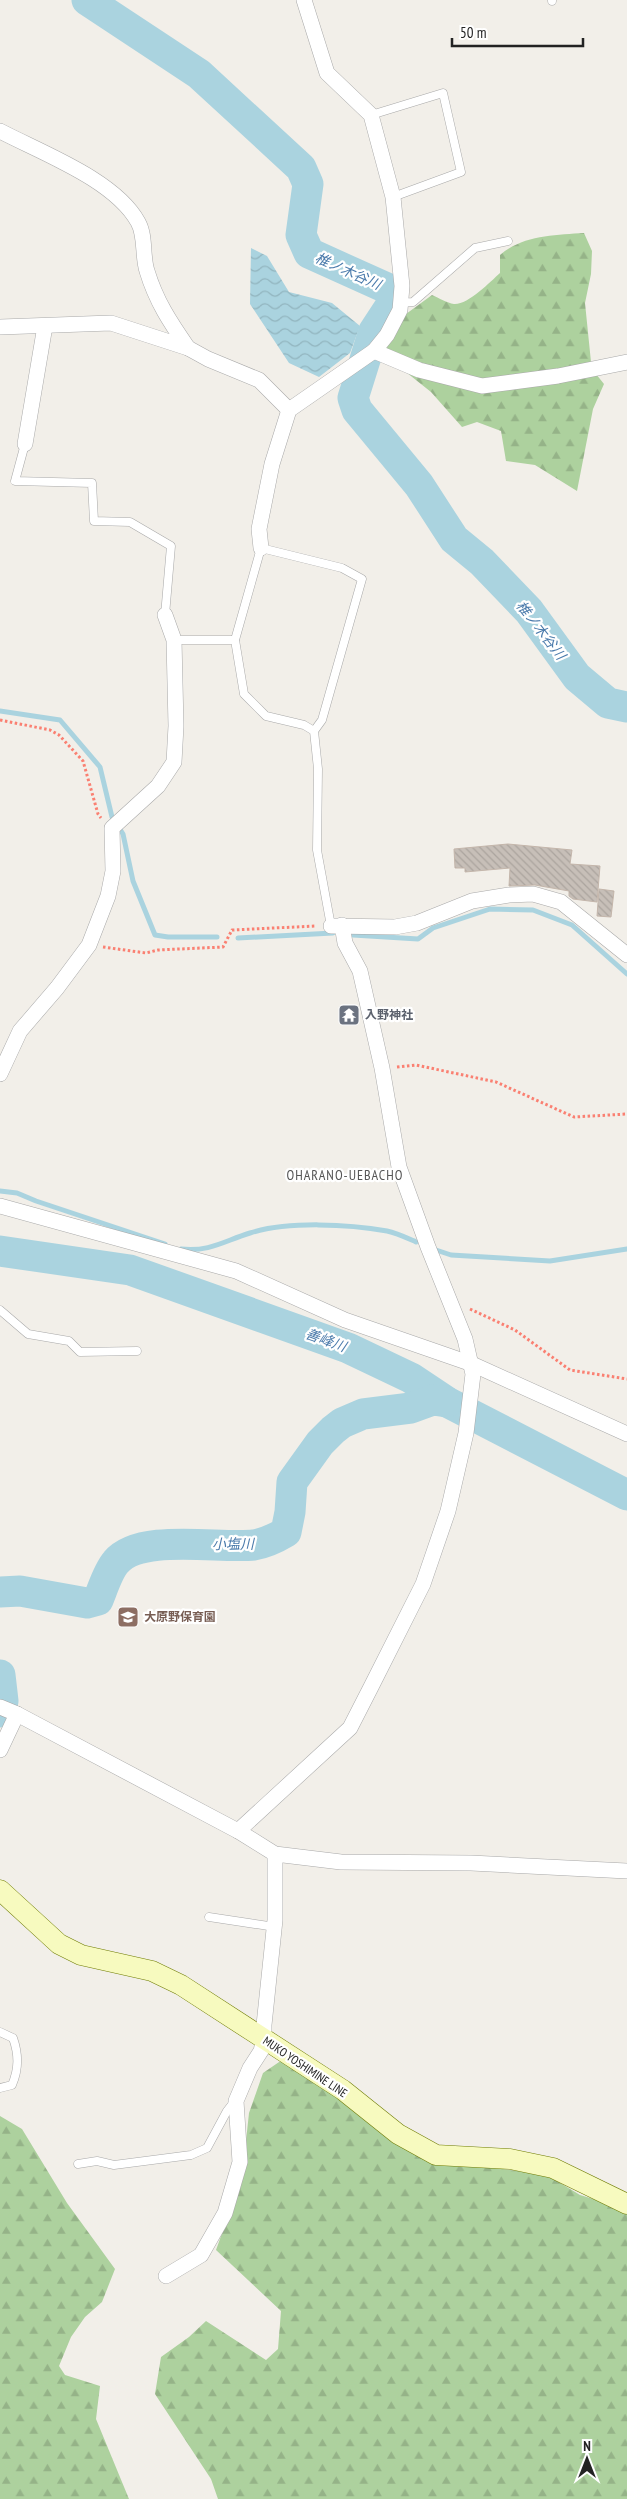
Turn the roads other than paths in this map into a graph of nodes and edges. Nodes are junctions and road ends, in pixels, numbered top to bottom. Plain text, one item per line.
1 (304, 0) edge
2 (371, 115) junction
3 (0, 131) edge
4 (392, 197) junction
5 (508, 241) dead end
6 (401, 303) junction
7 (45, 326) junction
8 (0, 327) edge
9 (188, 348) junction
10 (374, 351) junction
11 (627, 362) edge
12 (290, 410) junction
13 (25, 444) joint
14 (261, 548) junction
15 (165, 615) joint
16 (174, 640) junction
17 (236, 640) junction
18 (314, 731) junction
19 (337, 926) junction
20 (627, 956) edge
21 (0, 1074) edge
22 (0, 1206) edge
23 (0, 1310) edge
24 (137, 1351) dead end
25 (472, 1369) junction
26 (627, 1434) edge
27 (9, 1711) edge
28 (0, 1750) edge
29 (238, 1831) junction
30 (275, 1854) junction
31 (627, 1871) edge
32 (0, 1890) edge
33 (208, 1917) dead end
34 (275, 1927) junction
35 (0, 2032) edge
36 (264, 2039) junction
37 (0, 2088) edge
38 (236, 2101) junction
39 (78, 2164) dead end
40 (627, 2204) edge
41 (166, 2276) dead end

1 - 2 street
2 - 4 street
2 - 4 lane
3 - 9 street
4 - 6 street
5 - 6 lane
6 - 10 street
7 - 8 street
7 - 9 street
7 - 13 street
9 - 12 street
10 - 11 street
10 - 12 street
12 - 14 street
13 - 15 lane
14 - 17 lane
14 - 18 lane
15 - 16 street
16 - 17 lane
16 - 21 street
17 - 18 lane
18 - 19 lane
19 - 20 street
19 - 25 street
22 - 25 street
23 - 24 lane
25 - 26 street
25 - 29 street
27 - 28 street
27 - 29 street
29 - 30 street
30 - 31 street
30 - 34 street
32 - 36 main road, MUKO YOSHIMINE LINE
33 - 34 lane
34 - 36 street
35 - 37 lane
36 - 38 street
36 - 40 main road, MUKO YOSHIMINE LINE
38 - 39 lane
38 - 41 street

